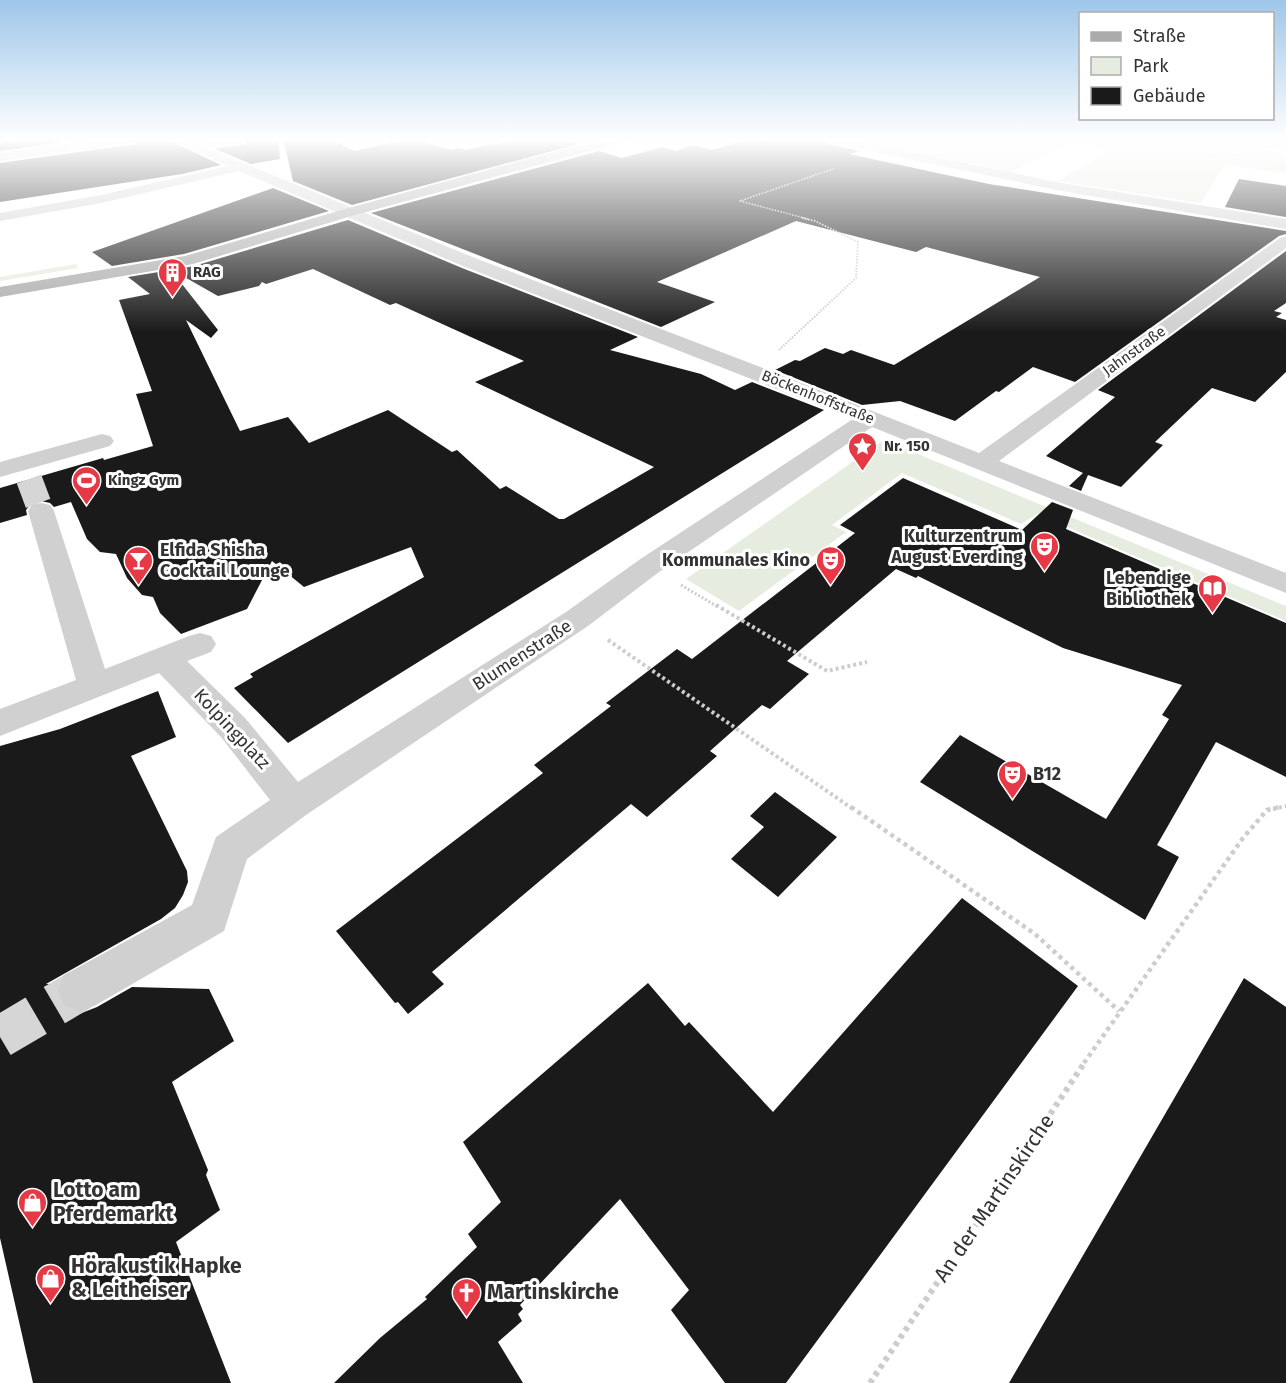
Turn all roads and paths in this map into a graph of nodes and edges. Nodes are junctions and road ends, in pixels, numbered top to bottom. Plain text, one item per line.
1 (81, 203) edge
2 (327, 203) edge
3 (384, 203) edge
4 (746, 203) edge
5 (1154, 203) edge
6 (350, 212) junction
7 (0, 217) edge
8 (1286, 224) edge
9 (1286, 241) edge
10 (170, 264) junction
11 (0, 292) edge
12 (0, 303) edge
13 (756, 372) junction
14 (870, 418) junction
15 (102, 441) dead end
16 (982, 462) junction
17 (17, 471) edge
18 (40, 511) tunnel mouth
19 (649, 566) junction
20 (1286, 584) edge
21 (577, 619) junction
22 (200, 644) dead end
23 (867, 662) dead end
24 (173, 668) junction
25 (94, 686) junction
26 (0, 723) edge
27 (293, 804) junction
28 (1286, 806) edge
29 (80, 990) tunnel mouth
30 (1119, 1012) junction
31 (870, 1383) edge

1 - 7 street
2 - 6 street, Böckenhoffstraße
3 - 6 main road
4 - 13 path
5 - 8 street
6 - 10 main road
6 - 13 street, Böckenhoffstraße
9 - 16 street, Jahnstraße
10 - 11 main road
10 - 12 main road
13 - 14 street, Böckenhoffstraße
14 - 16 street, Böckenhoffstraße
14 - 19 street, Blumenstraße
15 - 17 street
16 - 20 street, Böckenhoffstraße
18 - 25 street
19 - 21 street, Blumenstraße
19 - 23 path
21 - 27 street, Blumenstraße
21 - 30 path
22 - 24 street
24 - 25 street
24 - 27 street, Kolpingplatz
25 - 26 street
27 - 29 street, Blumenstraße
28 - 30 path, An der Martinskirche
30 - 31 path, An der Martinskirche

